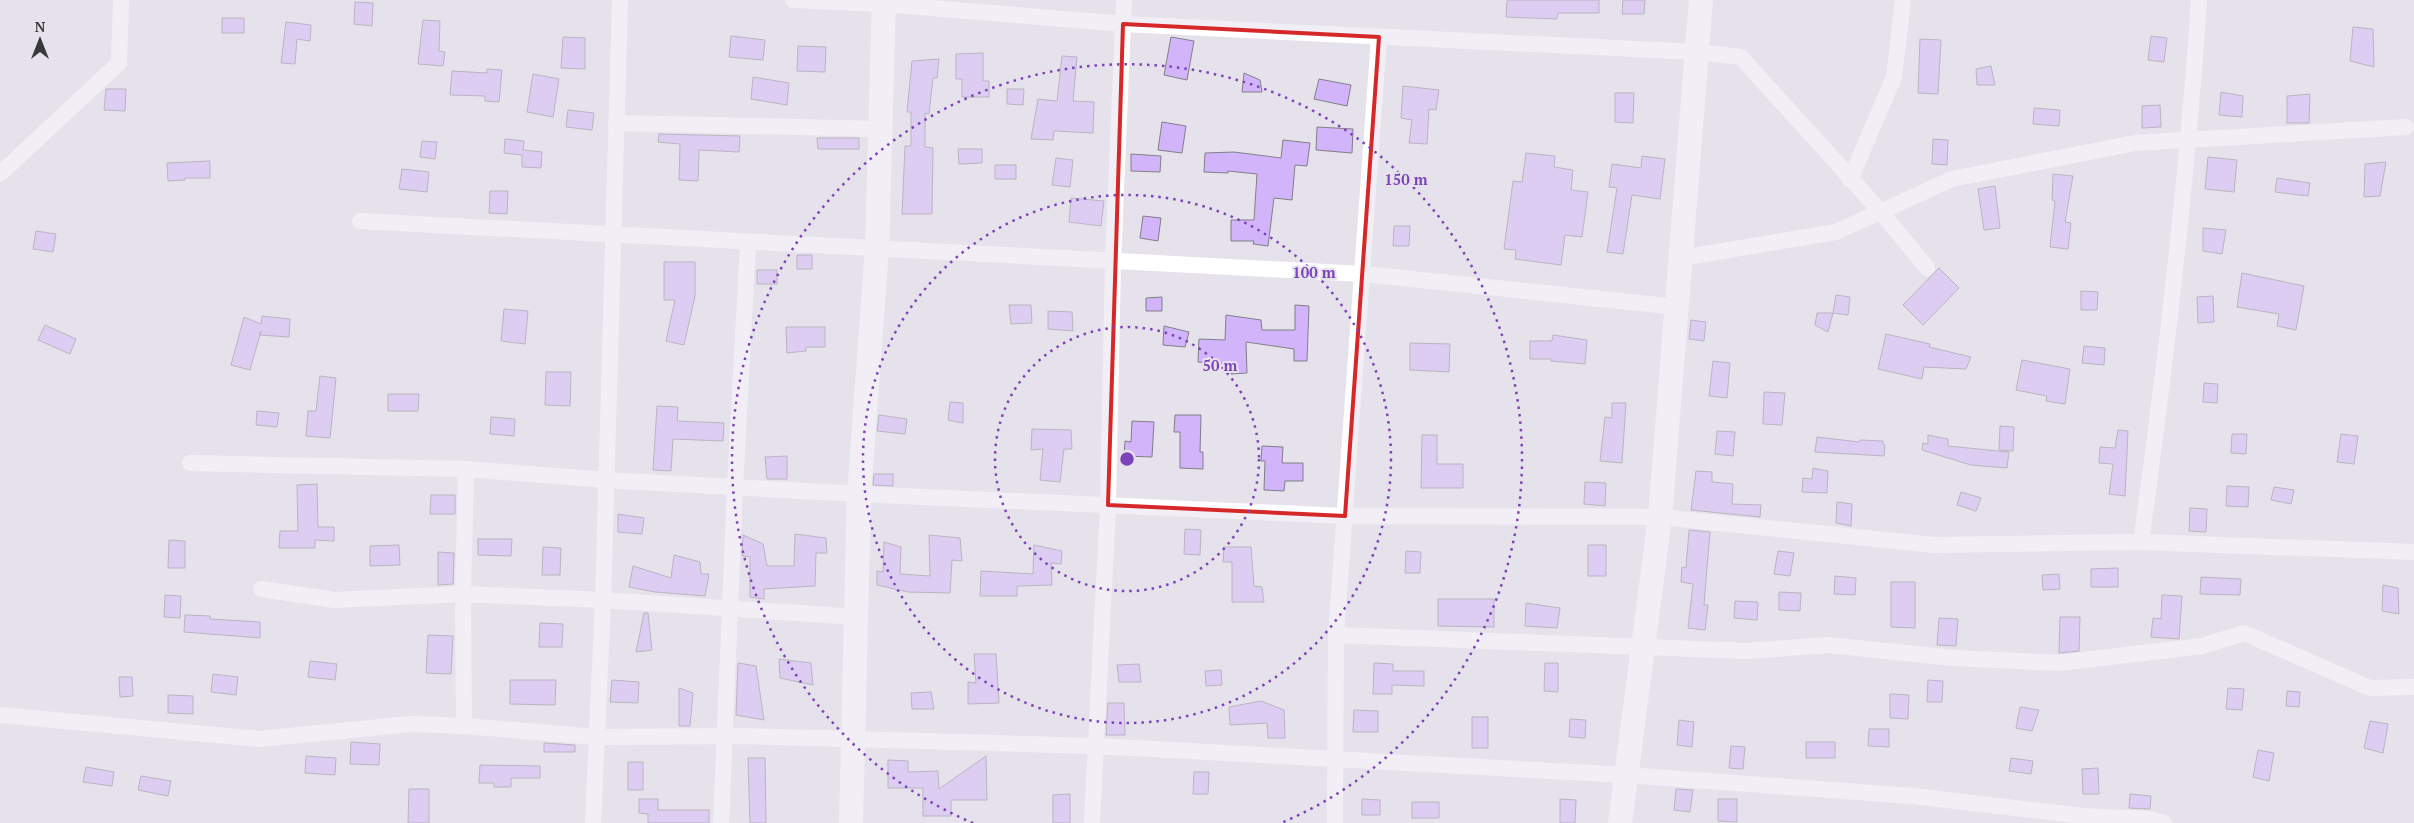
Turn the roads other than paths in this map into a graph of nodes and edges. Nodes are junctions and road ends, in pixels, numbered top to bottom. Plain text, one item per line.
1 (121, 0) edge
2 (620, 0) edge
3 (793, 0) edge
4 (1124, 0) edge
5 (1701, 0) edge
6 (1903, 0) edge
7 (2199, 0) edge
8 (884, 2) edge
9 (1123, 24) junction
10 (1379, 37) junction
11 (1697, 52) junction
12 (616, 123) junction
13 (2406, 127) dead end
14 (880, 129) junction
15 (2190, 140) junction
16 (0, 174) edge
17 (1850, 180) junction
18 (1882, 212) junction
19 (360, 221) dead end
20 (613, 234) junction
21 (748, 242) junction
22 (877, 248) junction
23 (1681, 258) junction
24 (1113, 261) junction
25 (1928, 268) dead end
26 (1364, 274) junction
27 (1677, 306) junction
28 (190, 463) dead end
29 (466, 469) junction
30 (606, 480) junction
31 (735, 488) junction
32 (859, 494) junction
33 (1108, 505) junction
34 (1345, 516) junction
35 (1660, 517) junction
36 (2141, 542) junction
37 (2414, 552) edge
38 (261, 589) dead end
39 (463, 594) junction
40 (603, 600) junction
41 (730, 608) junction
42 (857, 617) junction
43 (1336, 635) junction
44 (1643, 646) junction
45 (2414, 687) edge
46 (0, 715) edge
47 (464, 726) junction
48 (724, 736) junction
49 (596, 737) junction
50 (854, 739) junction
51 (1097, 746) junction
52 (1337, 759) junction
53 (1626, 775) junction
54 (593, 823) edge
55 (721, 823) edge
56 (851, 823) edge
57 (1092, 823) edge
58 (1335, 823) edge
59 (1620, 823) edge
60 (2164, 823) edge

1 - 16 street
2 - 12 street
3 - 8 street
4 - 9 street
5 - 11 street
6 - 17 street
7 - 15 street
8 - 9 street
8 - 14 street
9 - 10 street
9 - 24 street
10 - 11 street
10 - 26 street
11 - 17 street
11 - 23 street
12 - 14 street
12 - 20 street
13 - 15 street
14 - 22 street
15 - 18 street
15 - 36 street
17 - 18 street
18 - 23 street
18 - 25 street
19 - 20 street
20 - 21 street
20 - 30 street
21 - 22 street
21 - 31 street
22 - 24 street
22 - 32 street
23 - 27 street
24 - 26 street
24 - 33 street
26 - 27 street
26 - 34 street
27 - 35 street
28 - 29 street
29 - 30 street
29 - 39 street
30 - 31 street
30 - 40 street
31 - 32 street
31 - 41 street
32 - 33 street
32 - 42 street
33 - 34 street
33 - 51 street
34 - 35 street
34 - 43 street
35 - 36 street
35 - 44 street
36 - 37 street
38 - 39 street
39 - 40 street
39 - 47 street
40 - 41 street
40 - 49 street
41 - 42 street
41 - 48 street
42 - 50 street
43 - 44 street
43 - 52 street
44 - 45 street
44 - 53 street
46 - 47 street
47 - 49 street
48 - 49 street
48 - 50 street
48 - 55 street
49 - 54 street
50 - 51 street
50 - 56 street
51 - 52 street
51 - 57 street
52 - 53 street
52 - 58 street
53 - 59 street
53 - 60 street

